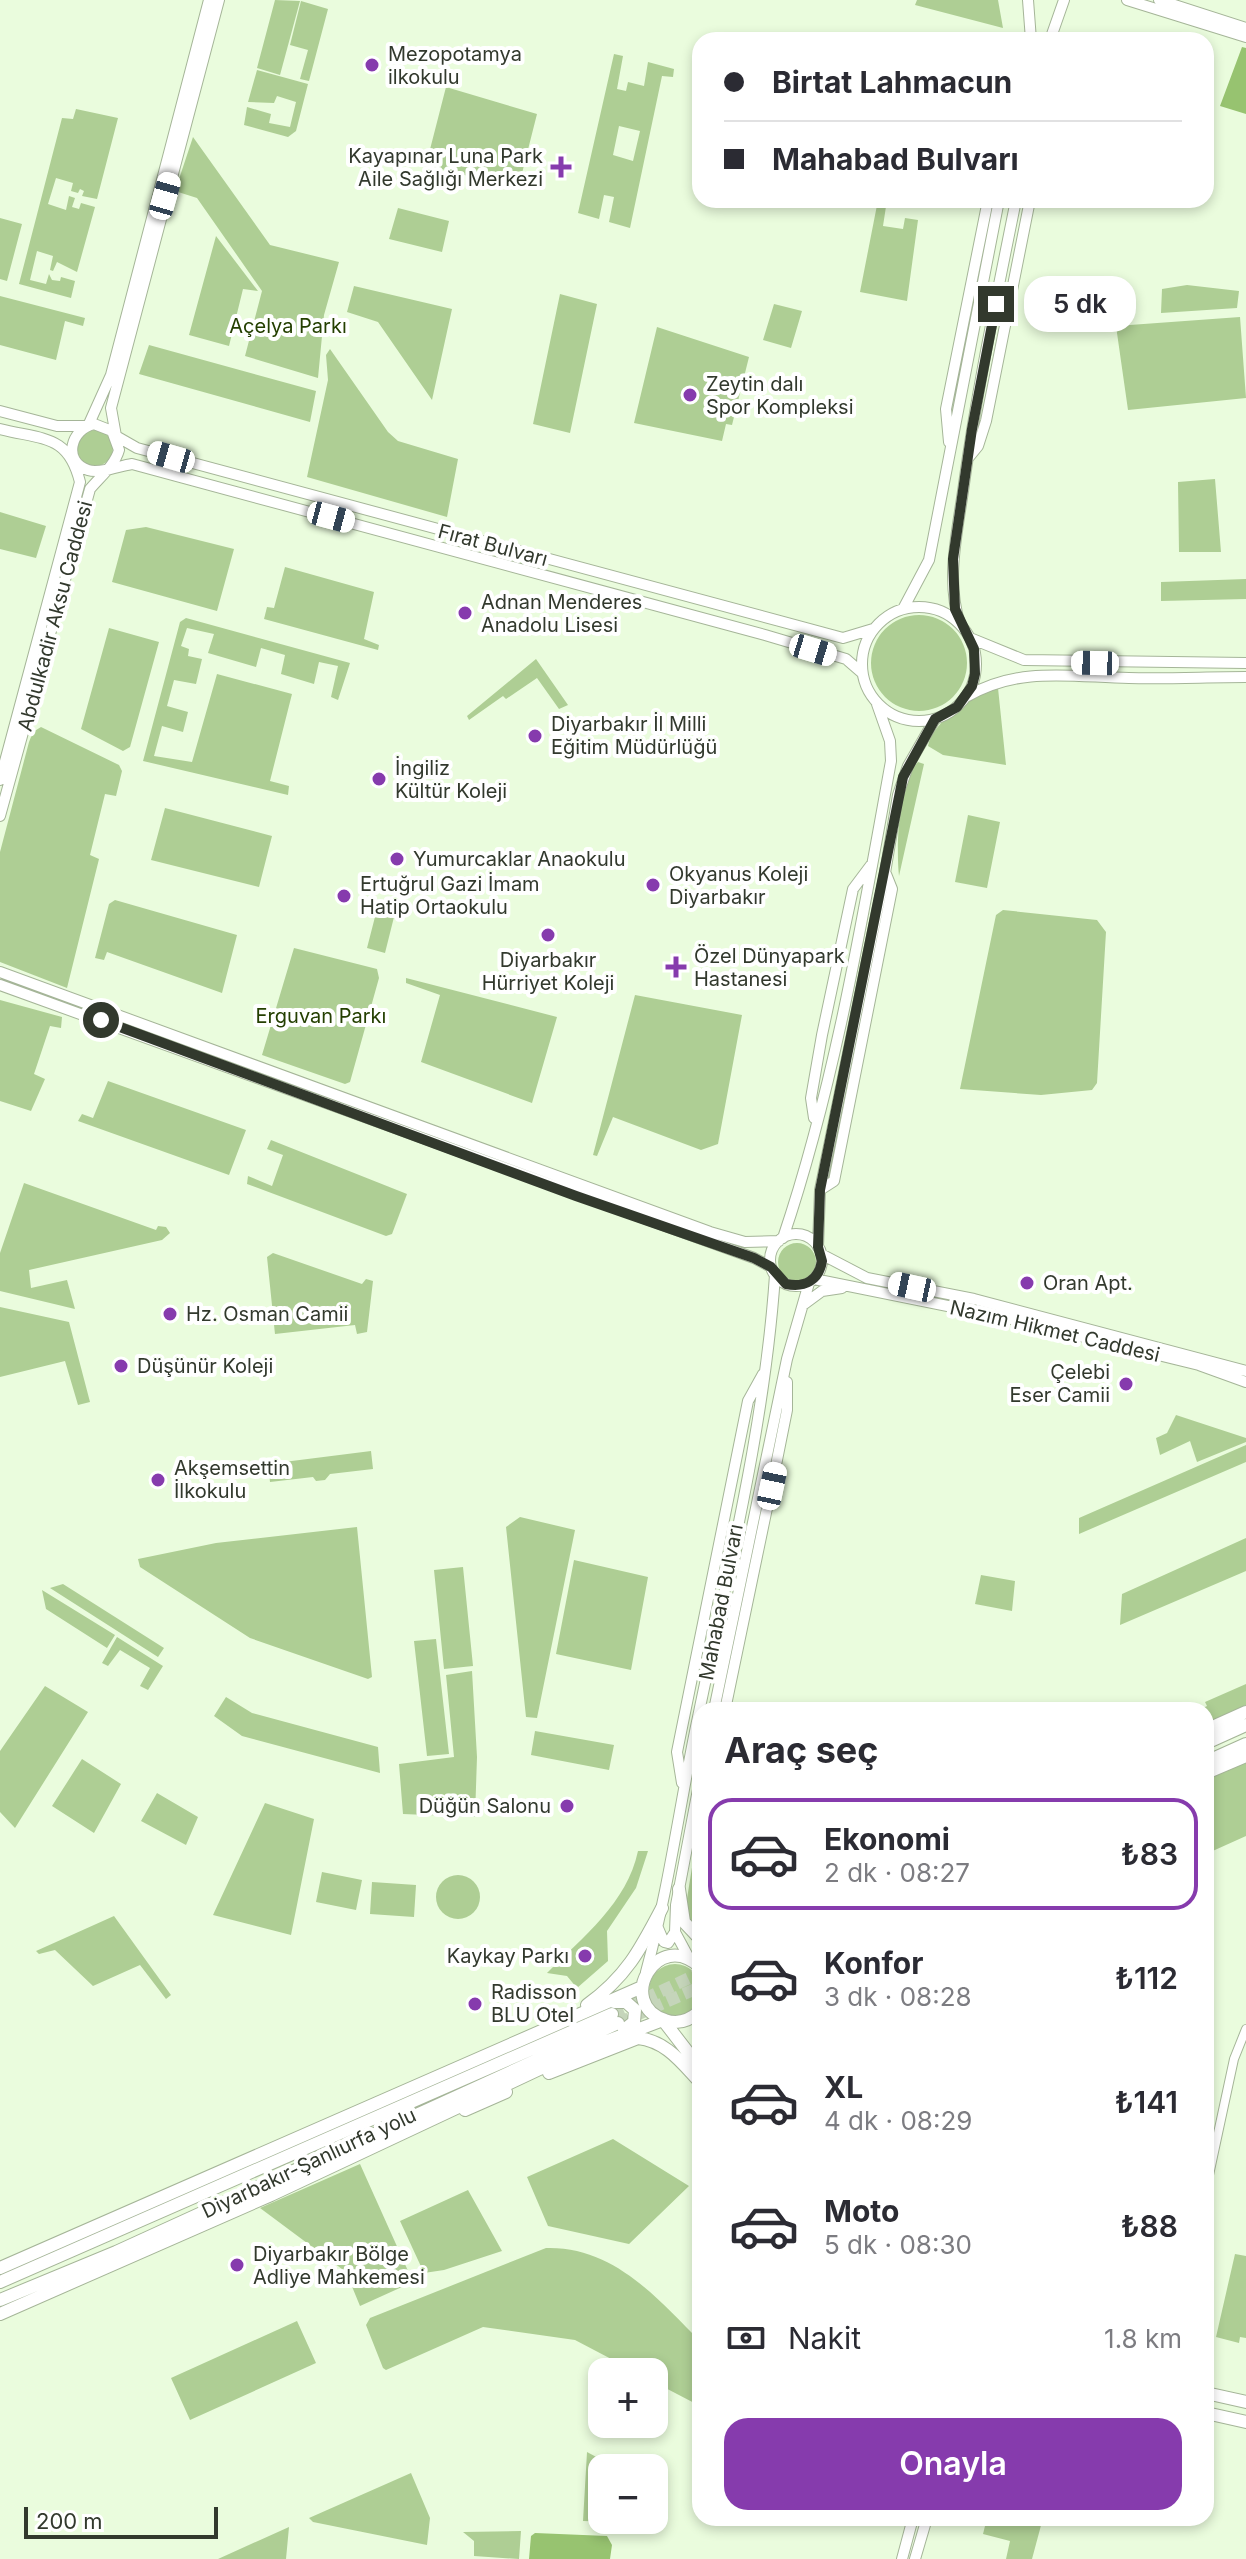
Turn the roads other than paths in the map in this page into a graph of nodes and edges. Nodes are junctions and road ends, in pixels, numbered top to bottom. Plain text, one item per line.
1 (209, 0) edge
2 (219, 0) edge
3 (1028, 0) edge
4 (1064, 0) edge
5 (1127, 0) edge
6 (1159, 0) edge
7 (1246, 28) edge
8 (1030, 32) edge
9 (1054, 32) edge
10 (1246, 37) edge
11 (986, 208) edge
12 (997, 208) edge
13 (1015, 208) edge
14 (1028, 208) edge
15 (0, 411) edge
16 (88, 426) junction
17 (0, 429) edge
18 (116, 436) junction
19 (74, 457) junction
20 (950, 457) junction
21 (968, 459) junction
22 (108, 468) junction
23 (903, 609) junction
24 (960, 624) junction
25 (873, 629) junction
26 (970, 638) junction
27 (1034, 661) junction
28 (1246, 663) edge
29 (861, 672) junction
30 (1032, 673) junction
31 (1246, 677) edge
32 (966, 697) junction
33 (877, 704) junction
34 (935, 719) junction
35 (0, 780) edge
36 (0, 816) edge
37 (0, 972) edge
38 (0, 985) edge
39 (781, 1240) junction
40 (820, 1250) junction
41 (773, 1271) junction
42 (811, 1281) junction
43 (856, 1287) junction
44 (801, 1307) junction
45 (787, 1359) junction
46 (1246, 1371) edge
47 (1246, 1382) edge
48 (716, 1702) edge
49 (727, 1702) edge
50 (1246, 1712) edge
51 (1246, 1724) edge
52 (1214, 1726) edge
53 (1214, 1739) edge
54 (1246, 1744) edge
55 (1246, 1756) edge
56 (1214, 1758) edge
57 (1214, 1770) edge
58 (692, 1820) edge
59 (692, 1839) edge
60 (687, 1846) junction
61 (679, 1889) junction
62 (662, 1908) junction
63 (658, 1926) junction
64 (692, 1930) edge
65 (675, 1932) junction
66 (692, 1954) edge
67 (692, 1957) edge
68 (644, 1981) junction
69 (602, 2004) junction
70 (692, 2016) edge
71 (566, 2020) junction
72 (663, 2020) junction
73 (615, 2024) junction
74 (1246, 2029) edge
75 (692, 2058) edge
76 (692, 2074) edge
77 (375, 2119) junction
78 (412, 2128) junction
79 (1214, 2152) edge
80 (251, 2160) junction
81 (218, 2204) junction
82 (120, 2217) junction
83 (163, 2242) junction
84 (55, 2256) junction
85 (0, 2268) edge
86 (0, 2282) edge
87 (47, 2292) junction
88 (0, 2300) edge
89 (0, 2307) edge
90 (0, 2314) edge
91 (1214, 2395) edge
92 (1246, 2402) edge
93 (1214, 2415) edge
94 (1246, 2422) edge
95 (911, 2526) edge
96 (925, 2526) edge
97 (902, 2559) edge
98 (915, 2559) edge

1 - 16 main road
2 - 18 main road
3 - 8 main road
4 - 9 main road
5 - 10 main road
6 - 7 main road
11 - 20 main road
12 - 20 main road
13 - 21 main road
14 - 21 main road
15 - 16 main road
16 - 18 main road
16 - 19 main road
17 - 19 main road
18 - 22 main road
18 - 25 main road, Fırat Bulvarı
19 - 22 main road
19 - 35 main road, Abdulkadir Aksu Caddesi
20 - 23 main road
21 - 24 main road
22 - 29 main road, Fırat Bulvarı
22 - 36 main road, Abdulkadir Aksu Caddesi
23 - 24 main road
23 - 25 main road
24 - 26 main road
25 - 29 main road
26 - 27 main road
26 - 32 main road
27 - 28 main road
27 - 30 main road
29 - 33 main road
30 - 31 main road
30 - 32 main road
32 - 34 main road
33 - 34 main road
33 - 39 main road
34 - 40 main road
37 - 39 main road
38 - 41 main road
39 - 40 main road
39 - 41 main road
40 - 42 main road
40 - 46 main road, Nazım Hikmet Caddesi
41 - 42 main road
41 - 62 main road
42 - 43 main road, Nazım Hikmet Caddesi
42 - 44 main road, Mahabad Bulvarı
43 - 44 main road
43 - 47 main road, Nazım Hikmet Caddesi
44 - 45 main road, Mahabad Bulvarı
45 - 48 main road, Mahabad Bulvarı
45 - 49 main road
50 - 52 highway
51 - 53 highway
54 - 56 highway
55 - 57 highway
58 - 60 main road
59 - 60 main road
60 - 61 main road
61 - 64 highway
61 - 65 main road
62 - 63 main road
62 - 71 highway
63 - 65 main road
63 - 68 main road
65 - 66 main road
67 - 68 highway
68 - 69 highway
68 - 72 highway
69 - 71 highway
69 - 73 highway
70 - 72 highway
71 - 80 highway
72 - 73 highway
72 - 75 highway
73 - 77 highway, Diyarbakır-Şanlıurfa yolu
73 - 78 highway
73 - 81 highway, Diyarbakır-Şanlıurfa yolu
74 - 79 street
76 - 78 highway
77 - 80 highway
77 - 84 highway, Diyarbakır-Şanlıurfa yolu
78 - 83 highway
80 - 82 highway
81 - 83 highway
81 - 88 highway, Diyarbakır-Şanlıurfa yolu
82 - 84 highway
82 - 85 highway
83 - 87 highway
84 - 86 highway, Diyarbakır-Şanlıurfa yolu
87 - 89 highway
87 - 90 highway
91 - 92 highway
93 - 94 highway
95 - 97 main road
96 - 98 main road

